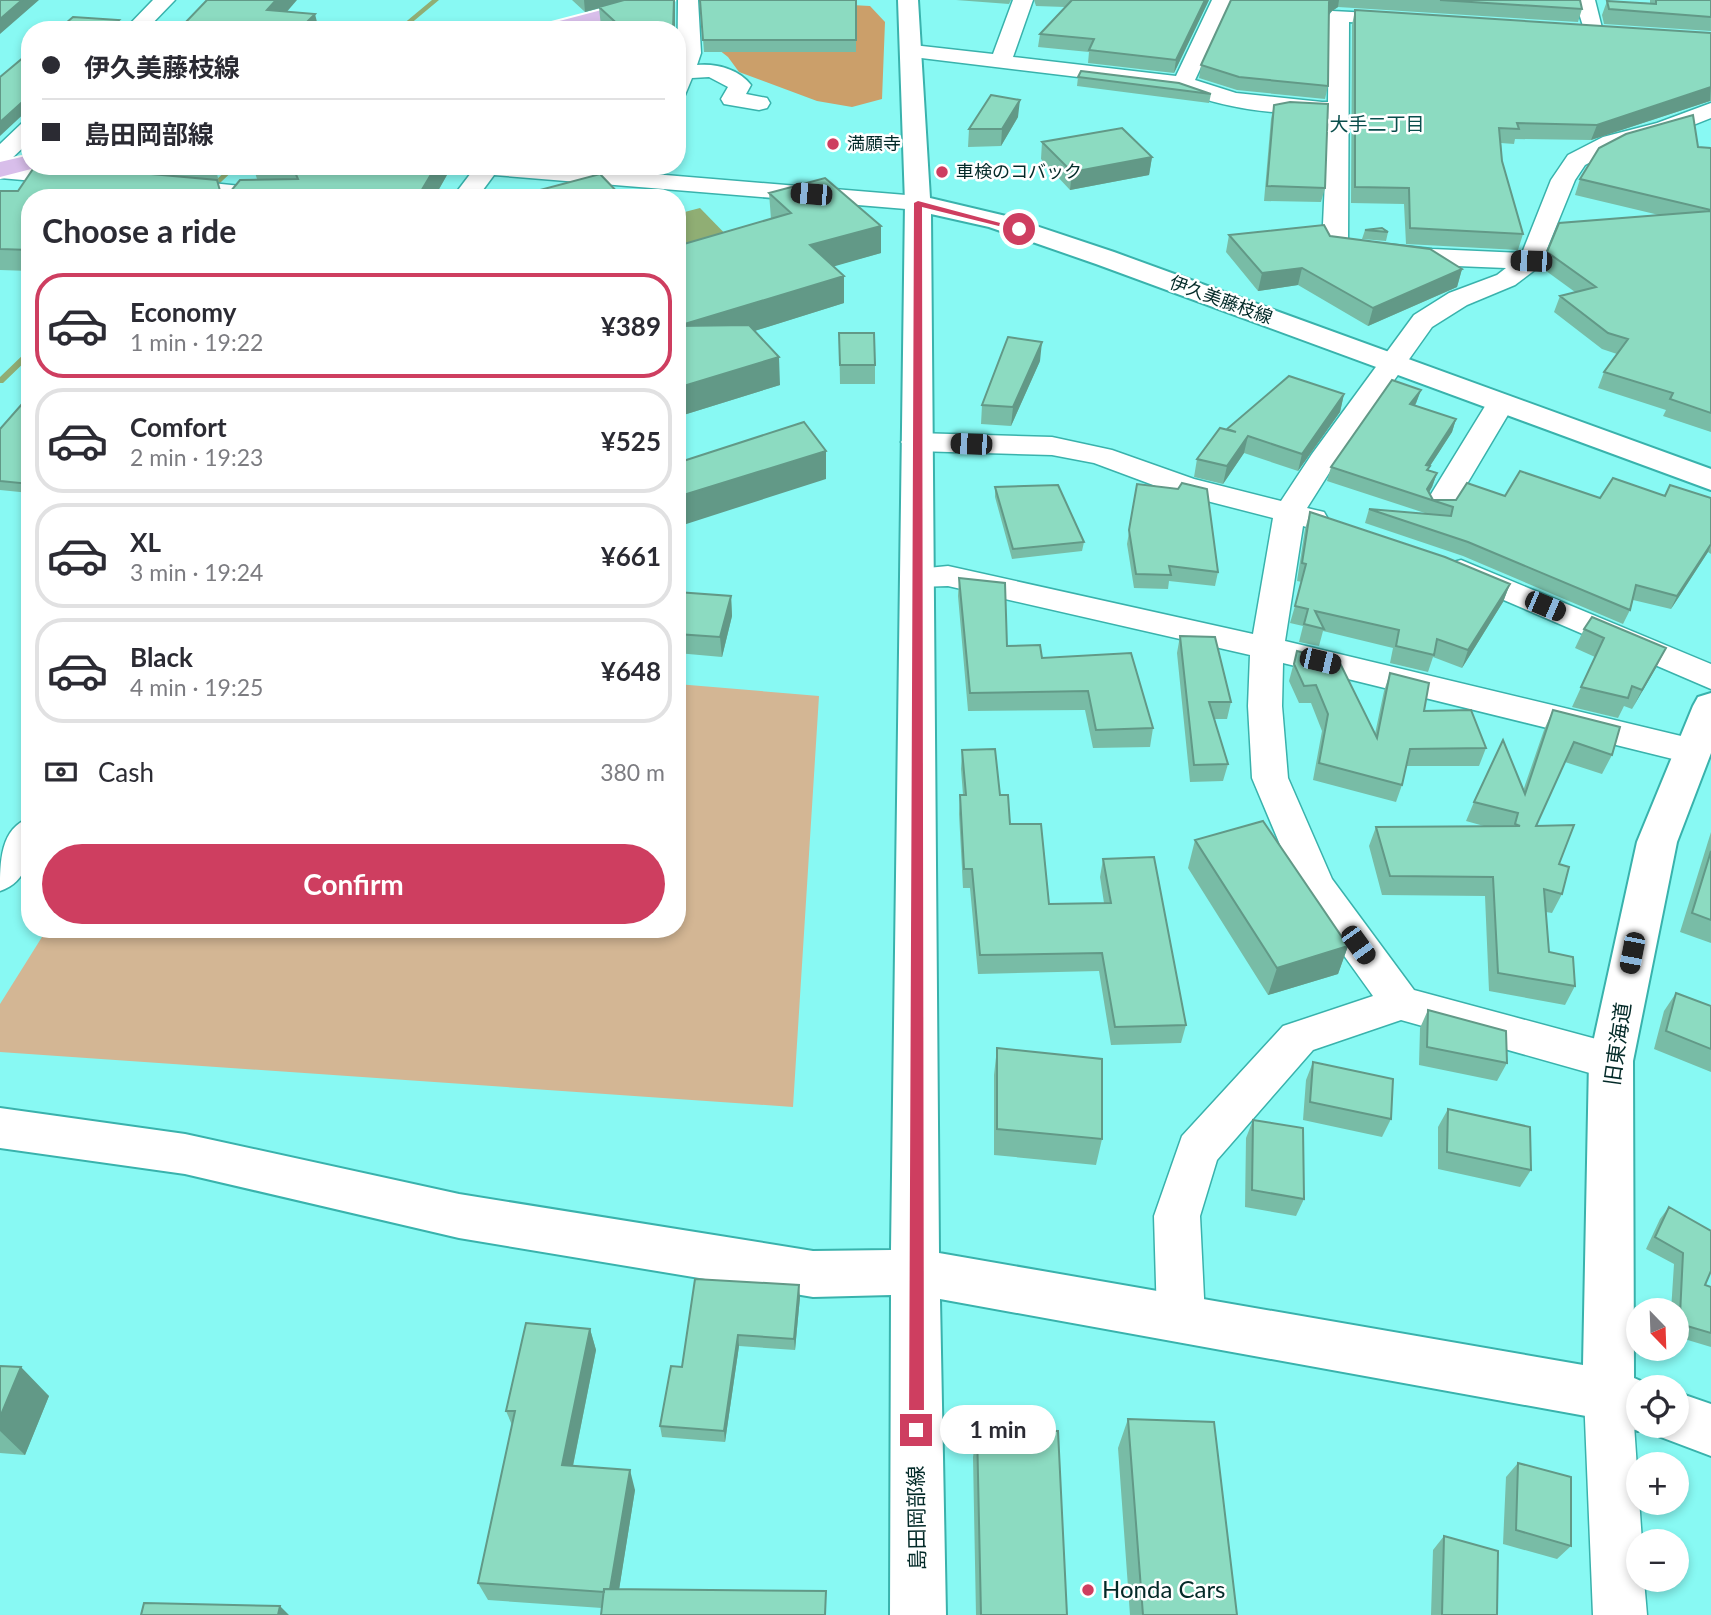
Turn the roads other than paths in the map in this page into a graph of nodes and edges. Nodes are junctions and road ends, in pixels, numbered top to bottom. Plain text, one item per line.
1 (165, 0) edge
2 (664, 0) edge
3 (688, 0) edge
4 (908, 0) edge
5 (1023, 0) edge
6 (1222, 0) edge
7 (1585, 0) edge
8 (1419, 20) edge
9 (143, 21) edge
10 (585, 21) edge
11 (1566, 30) edge
12 (1593, 32) junction
13 (1619, 34) edge
14 (913, 51) junction
15 (1002, 60) junction
16 (686, 64) edge
17 (686, 79) edge
18 (1183, 82) junction
19 (759, 103) dead end
20 (1339, 109) junction
21 (1711, 110) edge
22 (1665, 128) junction
23 (1711, 136) edge
24 (21, 137) edge
25 (0, 157) edge
26 (21, 164) edge
27 (0, 170) edge
28 (21, 172) edge
29 (54, 175) edge
30 (657, 175) edge
31 (108, 180) edge
32 (148, 184) edge
33 (209, 189) edge
34 (918, 203) junction
35 (1531, 261) junction
36 (1393, 363) junction
37 (1500, 403) junction
38 (916, 442) junction
39 (1711, 480) edge
40 (1440, 504) edge
41 (1290, 511) junction
42 (1340, 528) edge
43 (1438, 561) edge
44 (918, 577) junction
45 (1267, 648) junction
46 (1711, 677) edge
47 (1711, 706) edge
48 (1693, 751) junction
49 (21, 845) edge
50 (0, 876) edge
51 (1401, 1003) junction
52 (1611, 1060) junction
53 (0, 1128) edge
54 (915, 1272) junction
55 (1181, 1318) junction
56 (1623, 1400) edge
57 (1689, 1422) edge
58 (1711, 1430) edge
59 (918, 1615) edge
60 (1620, 1615) edge

1 - 9 street
2 - 10 main road
3 - 16 street
4 - 14 main road
5 - 15 street
6 - 18 street
7 - 12 street
8 - 20 street
11 - 12 street
12 - 13 street
14 - 15 street
14 - 34 main road
15 - 18 street
17 - 19 street
18 - 20 street
20 - 35 street
21 - 22 street
22 - 23 street
22 - 35 street
24 - 25 street
26 - 27 main road
27 - 28 street
29 - 31 street
30 - 34 street
32 - 33 street
34 - 36 main road, 伊久美藤枝線
34 - 38 main road, 島田岡部線
35 - 36 street
36 - 37 main road, 伊久美藤枝線
36 - 41 street
37 - 39 main road, 伊久美藤枝線
37 - 40 street
38 - 41 street
38 - 44 main road, 島田岡部線
41 - 42 street
41 - 45 street
43 - 46 street
44 - 45 street
44 - 54 main road, 島田岡部線
45 - 48 street
45 - 51 street
47 - 48 main road, 旧東海道
48 - 52 main road, 旧東海道
49 - 50 street
51 - 52 street
51 - 55 street
52 - 56 main road, 旧東海道
53 - 54 main road
54 - 55 main road
54 - 59 main road, 島田岡部線
55 - 56 main road
56 - 60 street
57 - 58 main road

